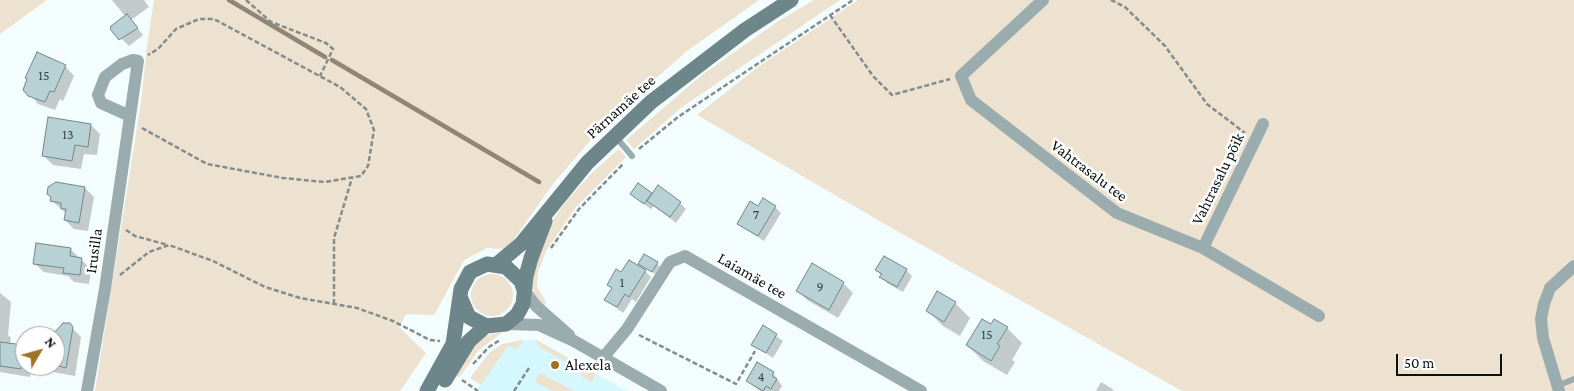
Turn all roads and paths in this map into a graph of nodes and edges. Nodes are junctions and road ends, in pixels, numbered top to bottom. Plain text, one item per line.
1 (246, 0) edge
2 (791, 0) edge
3 (853, 0) edge
4 (1043, 0) edge
5 (1112, 0) edge
6 (830, 15) junction
7 (138, 61) junction
8 (320, 76) junction
9 (962, 76) junction
10 (129, 120) junction
11 (1263, 124) dead end
12 (614, 136) junction
13 (1255, 140) junction
14 (632, 156) junction
15 (352, 178) junction
16 (550, 207) junction
17 (115, 221) junction
18 (169, 246) junction
19 (1203, 248) junction
20 (550, 249) dead end
21 (497, 264) junction
22 (1574, 266) edge
23 (105, 289) junction
24 (524, 290) junction
25 (461, 299) junction
26 (334, 304) junction
27 (1319, 316) dead end
28 (506, 324) junction
29 (486, 326) junction
30 (627, 329) junction
31 (502, 339) dead end
32 (574, 341) junction
33 (453, 344) junction
34 (755, 351) dead end
35 (602, 359) junction
36 (473, 366) dead end
37 (529, 368) dead end
38 (468, 373) dead end
39 (1574, 379) edge
40 (462, 380) junction
41 (459, 385) dead end
42 (1558, 389) edge
43 (87, 391) edge
44 (427, 391) edge
45 (437, 391) edge
46 (478, 391) edge
47 (514, 391) edge
48 (661, 391) edge
49 (921, 391) edge

1 - 8 path
2 - 12 main road, Pärnamäe tee
3 - 6 path
4 - 9 street
5 - 13 path
6 - 9 path
6 - 14 path
7 - 8 path
7 - 10 street, Irusilla
7 - 10 street
8 - 15 path
9 - 19 street, Vahtrasalu tee
10 - 15 path
10 - 17 street, Irusilla
11 - 13 street, Vahtrasalu põik
12 - 14 lane
12 - 16 main road, Pärnamäe tee
13 - 19 street, Vahtrasalu põik
14 - 20 path
15 - 26 path
16 - 21 main road, Pärnamäe tee
16 - 24 main road
17 - 18 path
17 - 23 street, Irusilla
18 - 23 path
18 - 26 path
19 - 27 street, Vahtrasalu tee
21 - 24 main road
21 - 25 main road
22 - 42 street
23 - 43 street, Irusilla
24 - 28 main road
24 - 32 street
25 - 29 main road
25 - 33 main road
26 - 33 path
28 - 29 main road
28 - 32 street
29 - 45 main road
30 - 34 path
30 - 35 street, Laiamäe tee
30 - 49 street, Laiamäe tee
31 - 36 path
32 - 35 street
33 - 44 main road
35 - 48 street
37 - 47 path
38 - 40 path
39 - 42 lane
40 - 41 path
40 - 46 path

